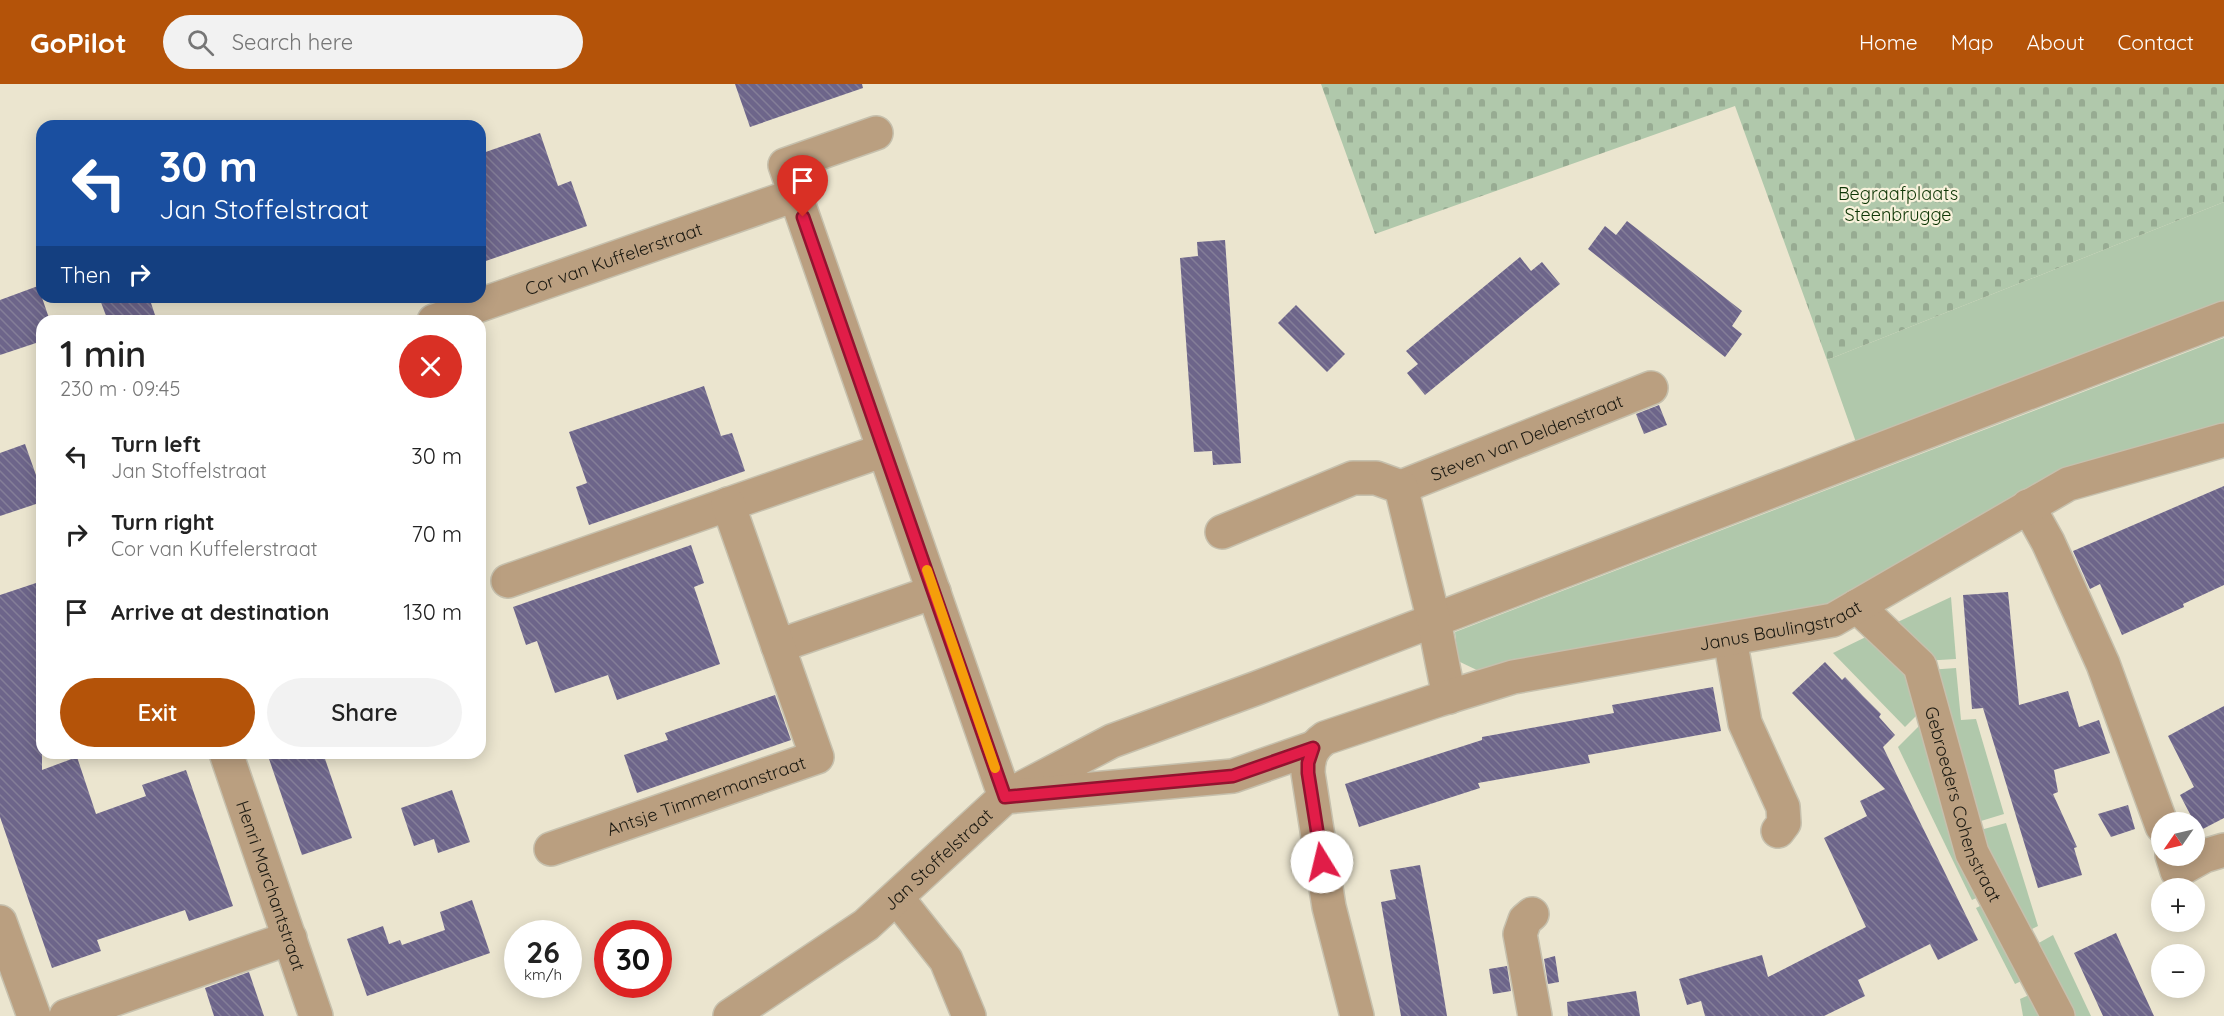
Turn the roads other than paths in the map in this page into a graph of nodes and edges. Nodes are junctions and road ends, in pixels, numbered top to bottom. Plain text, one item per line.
1 (876, 133) dead end
2 (795, 195) junction
3 (486, 303) edge
4 (486, 303) edge
5 (451, 315) edge
6 (2224, 318) edge
7 (1651, 388) dead end
8 (2224, 440) edge
9 (884, 450) junction
10 (1401, 487) junction
11 (728, 504) junction
12 (2028, 506) junction
13 (1222, 532) dead end
14 (508, 581) dead end
15 (934, 592) junction
16 (1857, 606) junction
17 (1434, 621) junction
18 (1730, 639) junction
19 (778, 646) junction
20 (1449, 697) junction
21 (1313, 748) junction
22 (228, 759) edge
23 (1005, 797) junction
24 (2157, 812) edge
25 (1778, 831) dead end
26 (551, 849) dead end
27 (2224, 850) edge
28 (2205, 856) edge
29 (897, 898) junction
30 (1533, 914) dead end
31 (0, 922) edge
32 (290, 938) junction
33 (34, 1016) edge
34 (66, 1016) edge
35 (316, 1016) edge
36 (730, 1016) edge
37 (969, 1016) edge
38 (1357, 1016) edge
39 (1535, 1016) edge
40 (2058, 1016) edge

1 - 2 street
2 - 4 street, Cor van Kuffelerstraat
2 - 9 street
3 - 5 street, Cor van Kuffelerstraat
6 - 17 street
7 - 10 street, Steven van Deldenstraat
8 - 12 street, Janus Baulingstraat
9 - 11 street
9 - 15 street
10 - 13 street
10 - 17 street
11 - 14 street
11 - 19 street, Antsje Timmermanstraat
12 - 16 street, Janus Baulingstraat
12 - 24 street
15 - 19 street
15 - 23 street
16 - 18 street, Janus Baulingstraat
16 - 40 street, Gebroeders Cohenstraat
17 - 20 street
17 - 23 street
18 - 20 street, Janus Baulingstraat
18 - 25 street
19 - 26 street, Antsje Timmermanstraat
20 - 21 street, Janus Baulingstraat
21 - 23 street, Jan Stoffelstraat
21 - 38 street
22 - 32 street, Henri Marchantstraat
23 - 29 street, Jan Stoffelstraat
27 - 28 street
29 - 36 street, Jan Stoffelstraat
29 - 37 street
30 - 39 street
31 - 33 street
32 - 34 street
32 - 35 street, Henri Marchantstraat

